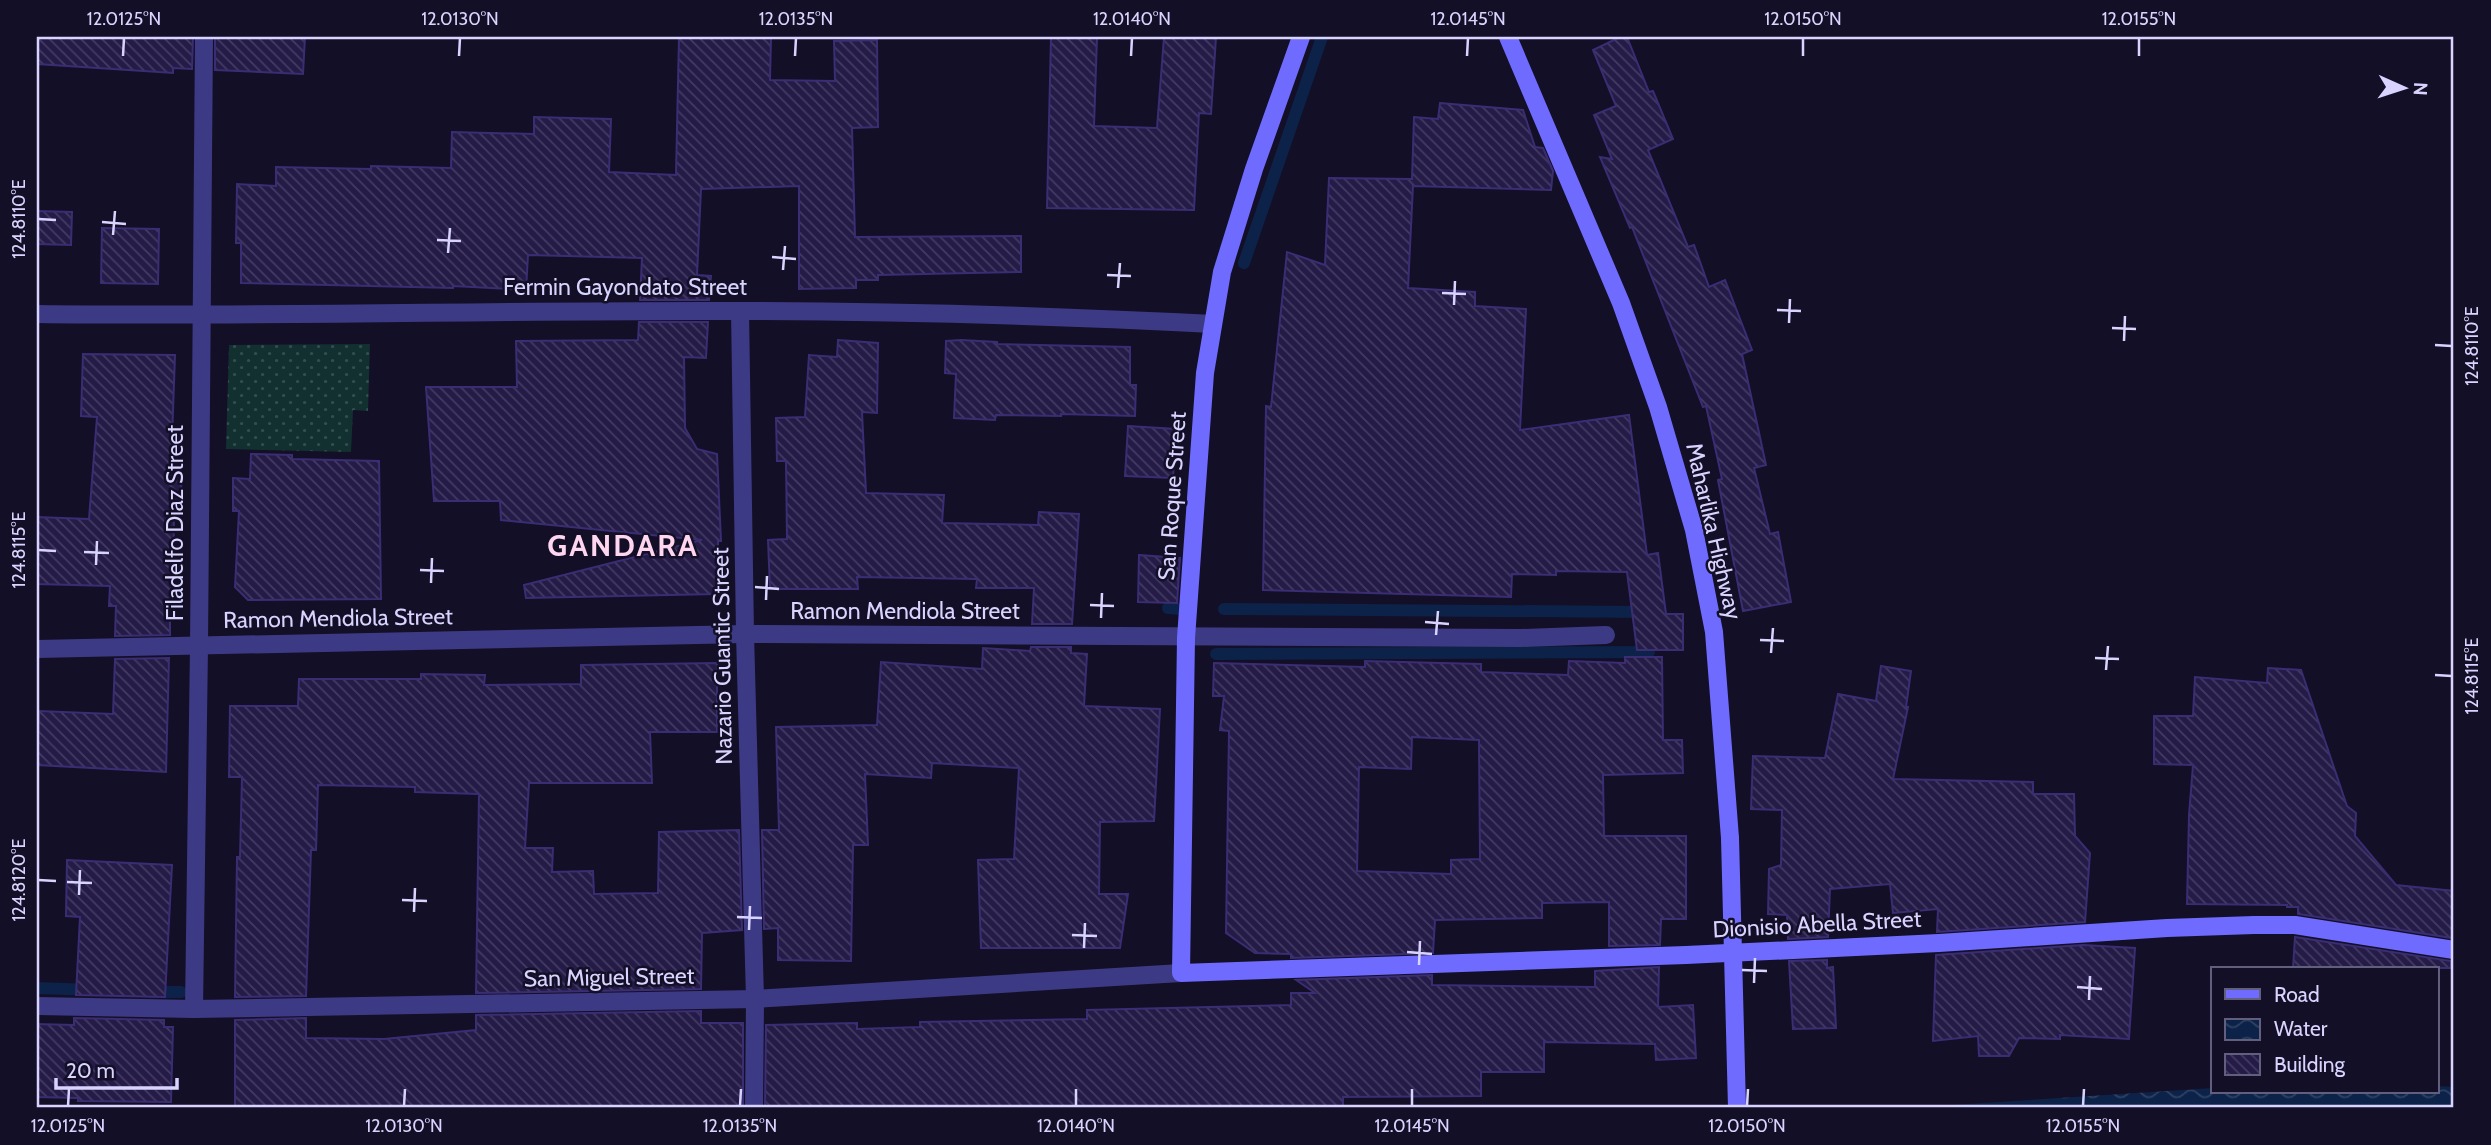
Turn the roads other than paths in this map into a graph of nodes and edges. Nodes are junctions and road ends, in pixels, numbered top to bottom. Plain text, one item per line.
1 (204, 37) edge
2 (1301, 37) edge
3 (1508, 37) edge
4 (740, 311) junction
5 (37, 314) edge
6 (201, 316) junction
7 (1213, 324) junction
8 (745, 634) junction
9 (1606, 635) dead end
10 (1186, 638) junction
11 (199, 646) junction
12 (37, 649) edge
13 (2454, 950) edge
14 (1181, 973) junction
15 (755, 999) junction
16 (37, 1006) edge
17 (194, 1009) junction
18 (754, 1108) edge
19 (1737, 1108) edge

1 - 6 street, Filadelfo Diaz Street
2 - 7 main road, San Roque Street
3 - 19 main road, Maharlika Highway, bridge
4 - 6 street, Fermin Gayondato Street
4 - 7 street, Fermin Gayondato Street
4 - 8 street, Nazario Guantic Street
5 - 6 street, Fermin Gayondato Street
6 - 11 street, Filadelfo Diaz Street
7 - 10 main road, San Roque Street
8 - 10 street, Ramon Mendiola Street
8 - 11 street, Ramon Mendiola Street
8 - 15 street, Nazario Guantic Street
9 - 10 street, Ramon Mendiola Street
10 - 14 main road, San Roque Street
11 - 12 street, Ramon Mendiola Street
11 - 17 street, Filadelfo Diaz Street
13 - 14 main road, Dionisio Abella Street
14 - 15 street, San Miguel Street
15 - 17 street, San Miguel Street
15 - 18 street, Nazario Guantic Street
16 - 17 street, San Miguel Street

